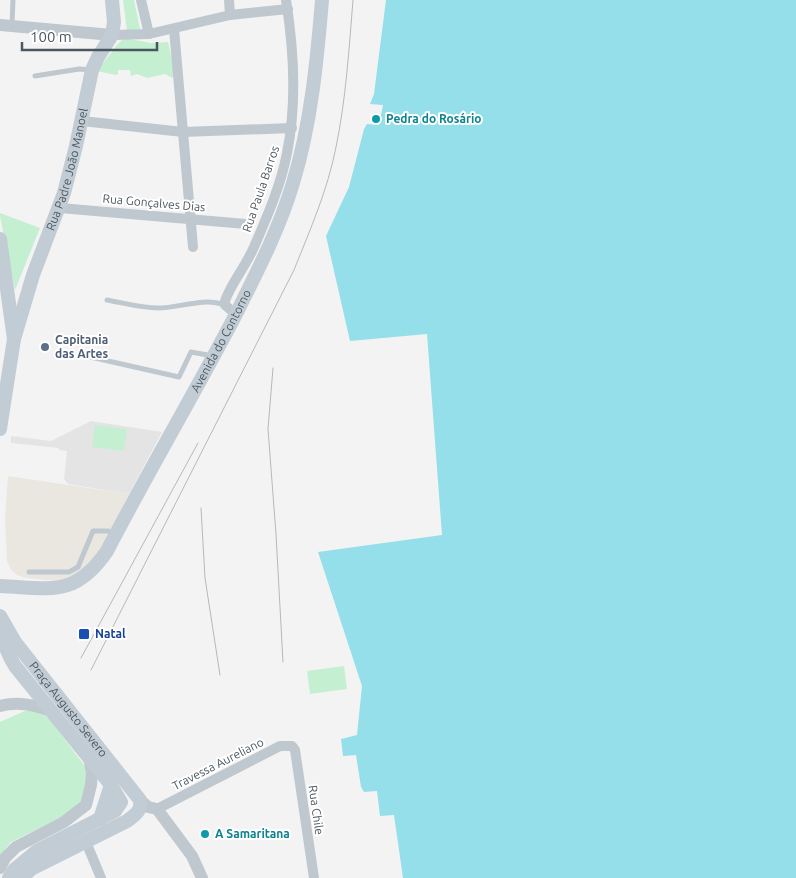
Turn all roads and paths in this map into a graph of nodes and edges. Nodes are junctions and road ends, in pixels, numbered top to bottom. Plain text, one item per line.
1 (13, 0) edge
2 (112, 0) edge
3 (141, 0) edge
4 (230, 0) edge
5 (322, 0) edge
6 (287, 5) edge
7 (230, 15) junction
8 (6, 25) edge
9 (174, 29) junction
10 (149, 34) junction
11 (112, 35) junction
12 (92, 70) junction
13 (35, 76) dead end
14 (82, 121) junction
15 (292, 128) junction
16 (183, 132) junction
17 (60, 208) junction
18 (191, 219) junction
19 (246, 224) dead end
20 (0, 239) edge
21 (193, 247) dead end
22 (107, 300) dead end
23 (225, 305) junction
24 (237, 312) junction
25 (14, 339) junction
26 (86, 356) dead end
27 (214, 356) junction
28 (0, 429) edge
29 (116, 534) junction
30 (29, 572) dead end
31 (0, 586) edge
32 (0, 617) edge
33 (0, 706) edge
34 (52, 711) junction
35 (292, 746) joint
36 (89, 757) junction
37 (140, 800) junction
38 (157, 809) junction
39 (86, 842) junction
40 (15, 872) edge
41 (101, 878) edge
42 (202, 878) edge
43 (314, 878) edge

1 - 8 lane
2 - 11 main road
3 - 10 street
4 - 7 street
5 - 24 main road, Avenida do Contorno
6 - 7 street
6 - 15 street, Rua Paula Barros
7 - 9 street
8 - 11 street
9 - 10 street
9 - 16 street
10 - 11 street
11 - 12 main road, Rua Padre João Manoel
12 - 13 lane
12 - 14 main road, Rua Padre João Manoel
14 - 16 street
14 - 17 main road, Rua Padre João Manoel
15 - 16 street
15 - 23 street, Rua Paula Barros
16 - 18 street
17 - 18 street, Rua Gonçalves Dias
17 - 25 main road, Rua Padre João Manoel
18 - 19 street, Rua Gonçalves Dias
18 - 21 street
20 - 25 main road
22 - 23 lane
23 - 24 street
24 - 27 main road, Avenida do Contorno
25 - 28 main road
26 - 27 lane
27 - 29 main road, Avenida do Contorno
29 - 30 lane
29 - 31 main road, Avenida do Contorno
32 - 34 main road, Praça Augusto Severo
32 - 37 main road, Praça Augusto Severo
33 - 34 street
34 - 36 main road, Praça Augusto Severo
35 - 38 street, Travessa Aureliano
35 - 43 street, Rua Chile
36 - 40 street, Praça Augusto Severo
36 - 40 main road, Praça Augusto Severo
37 - 38 street, Praça Augusto Severo
37 - 39 main road
38 - 42 street
39 - 40 main road
39 - 41 street

